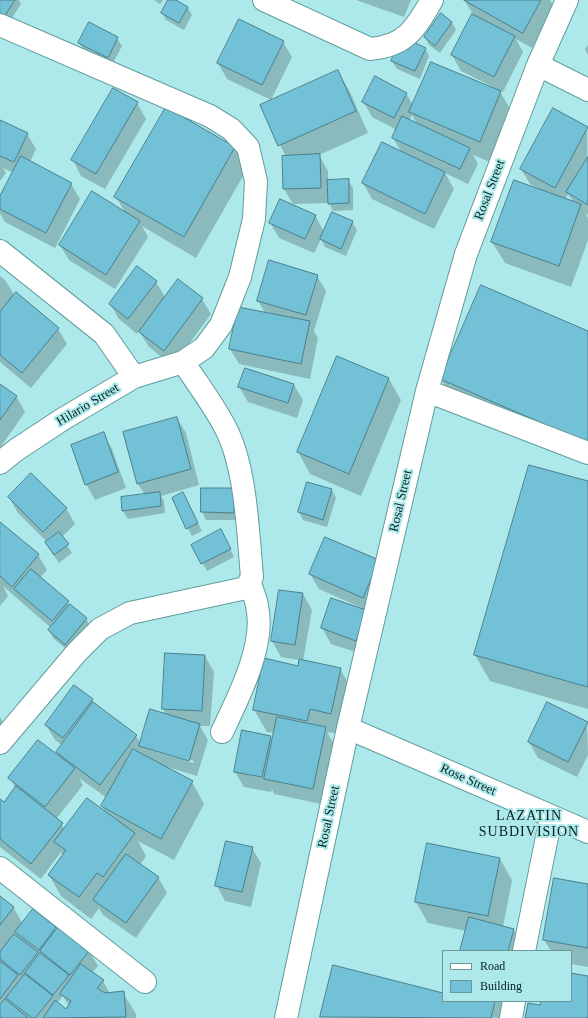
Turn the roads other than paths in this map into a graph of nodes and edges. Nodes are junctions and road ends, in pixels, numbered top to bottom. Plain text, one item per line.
1 (264, 0) edge
2 (432, 0) edge
3 (567, 0) edge
4 (0, 24) edge
5 (538, 65) junction
6 (588, 90) edge
7 (0, 250) edge
8 (183, 362) junction
9 (134, 377) junction
10 (427, 391) junction
11 (588, 453) edge
12 (0, 463) edge
13 (250, 583) junction
14 (348, 728) junction
15 (222, 732) dead end
16 (0, 743) edge
17 (551, 817) junction
18 (588, 832) edge
19 (0, 868) edge
20 (524, 950) edge
21 (145, 982) dead end
22 (514, 1002) edge
23 (286, 1018) edge
24 (511, 1018) edge

1 - 2 street
3 - 5 street, Rosal Street
4 - 8 street, Hilario Street
5 - 6 street
5 - 10 street, Rosal Street
7 - 9 street
8 - 9 street, Hilario Street
8 - 13 street
9 - 12 street, Hilario Street
10 - 11 street
10 - 14 street, Rosal Street
13 - 15 street
13 - 16 street
14 - 17 street, Rose Street
14 - 23 street, Rosal Street
17 - 18 street, Rose Street
17 - 20 street
19 - 21 street
22 - 24 street

